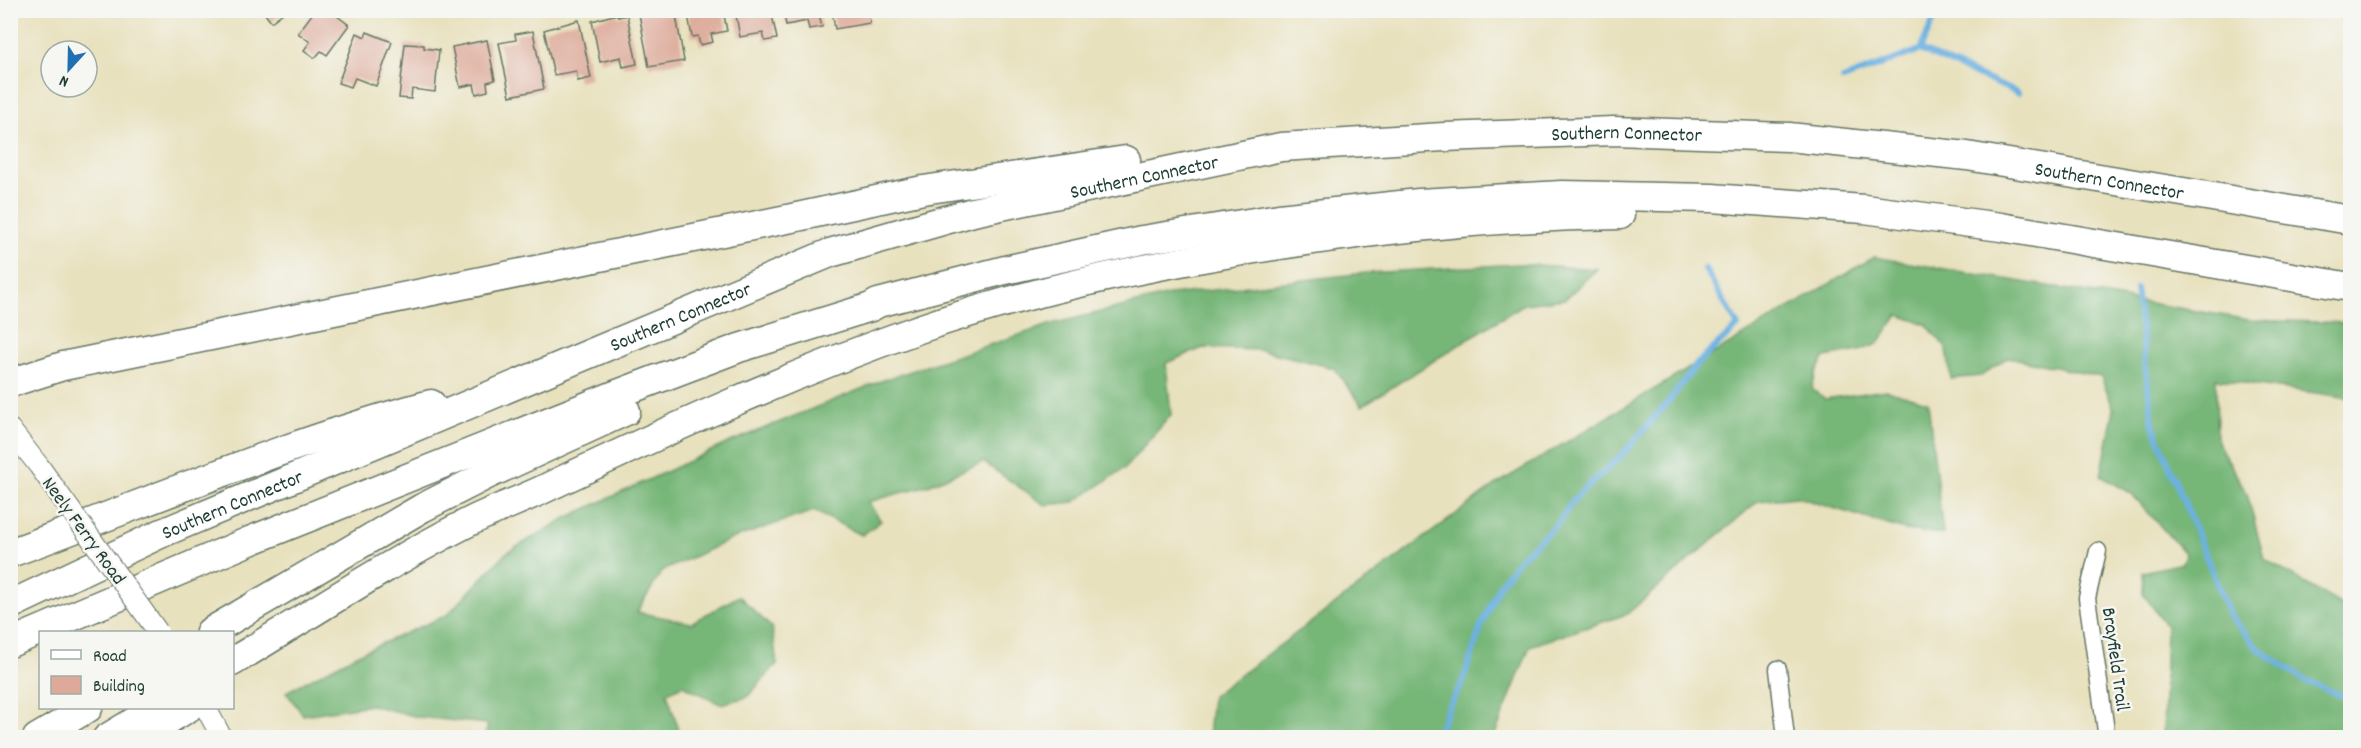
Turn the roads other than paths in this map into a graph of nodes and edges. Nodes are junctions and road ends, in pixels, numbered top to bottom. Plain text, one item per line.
1 (1281, 147) junction
2 (2350, 220) edge
3 (2001, 227) junction
4 (2350, 286) edge
5 (845, 315) junction
6 (537, 375) junction
7 (10, 383) edge
8 (10, 429) edge
9 (532, 495) junction
10 (2098, 551) dead end
11 (10, 553) edge
12 (10, 605) edge
13 (157, 631) edge
14 (213, 631) edge
15 (10, 643) edge
16 (234, 661) edge
17 (1778, 669) dead end
18 (234, 679) edge
19 (86, 709) edge
20 (154, 709) edge
21 (186, 709) edge
22 (207, 709) edge
23 (37, 738) edge
24 (107, 738) edge
25 (139, 738) edge
26 (222, 738) edge
27 (1786, 738) edge
28 (2107, 738) edge

1 - 2 highway, Southern Connector
1 - 6 highway, Southern Connector
1 - 7 highway
3 - 4 highway
3 - 5 highway
3 - 9 highway
5 - 14 highway
5 - 15 highway
6 - 11 highway
6 - 12 highway, Southern Connector
8 - 13 street, Neely Ferry Road, bridge
9 - 16 highway
9 - 18 highway
10 - 28 street, Brayfield Trail
17 - 27 street
19 - 23 highway
20 - 24 highway
21 - 25 highway
22 - 26 street

